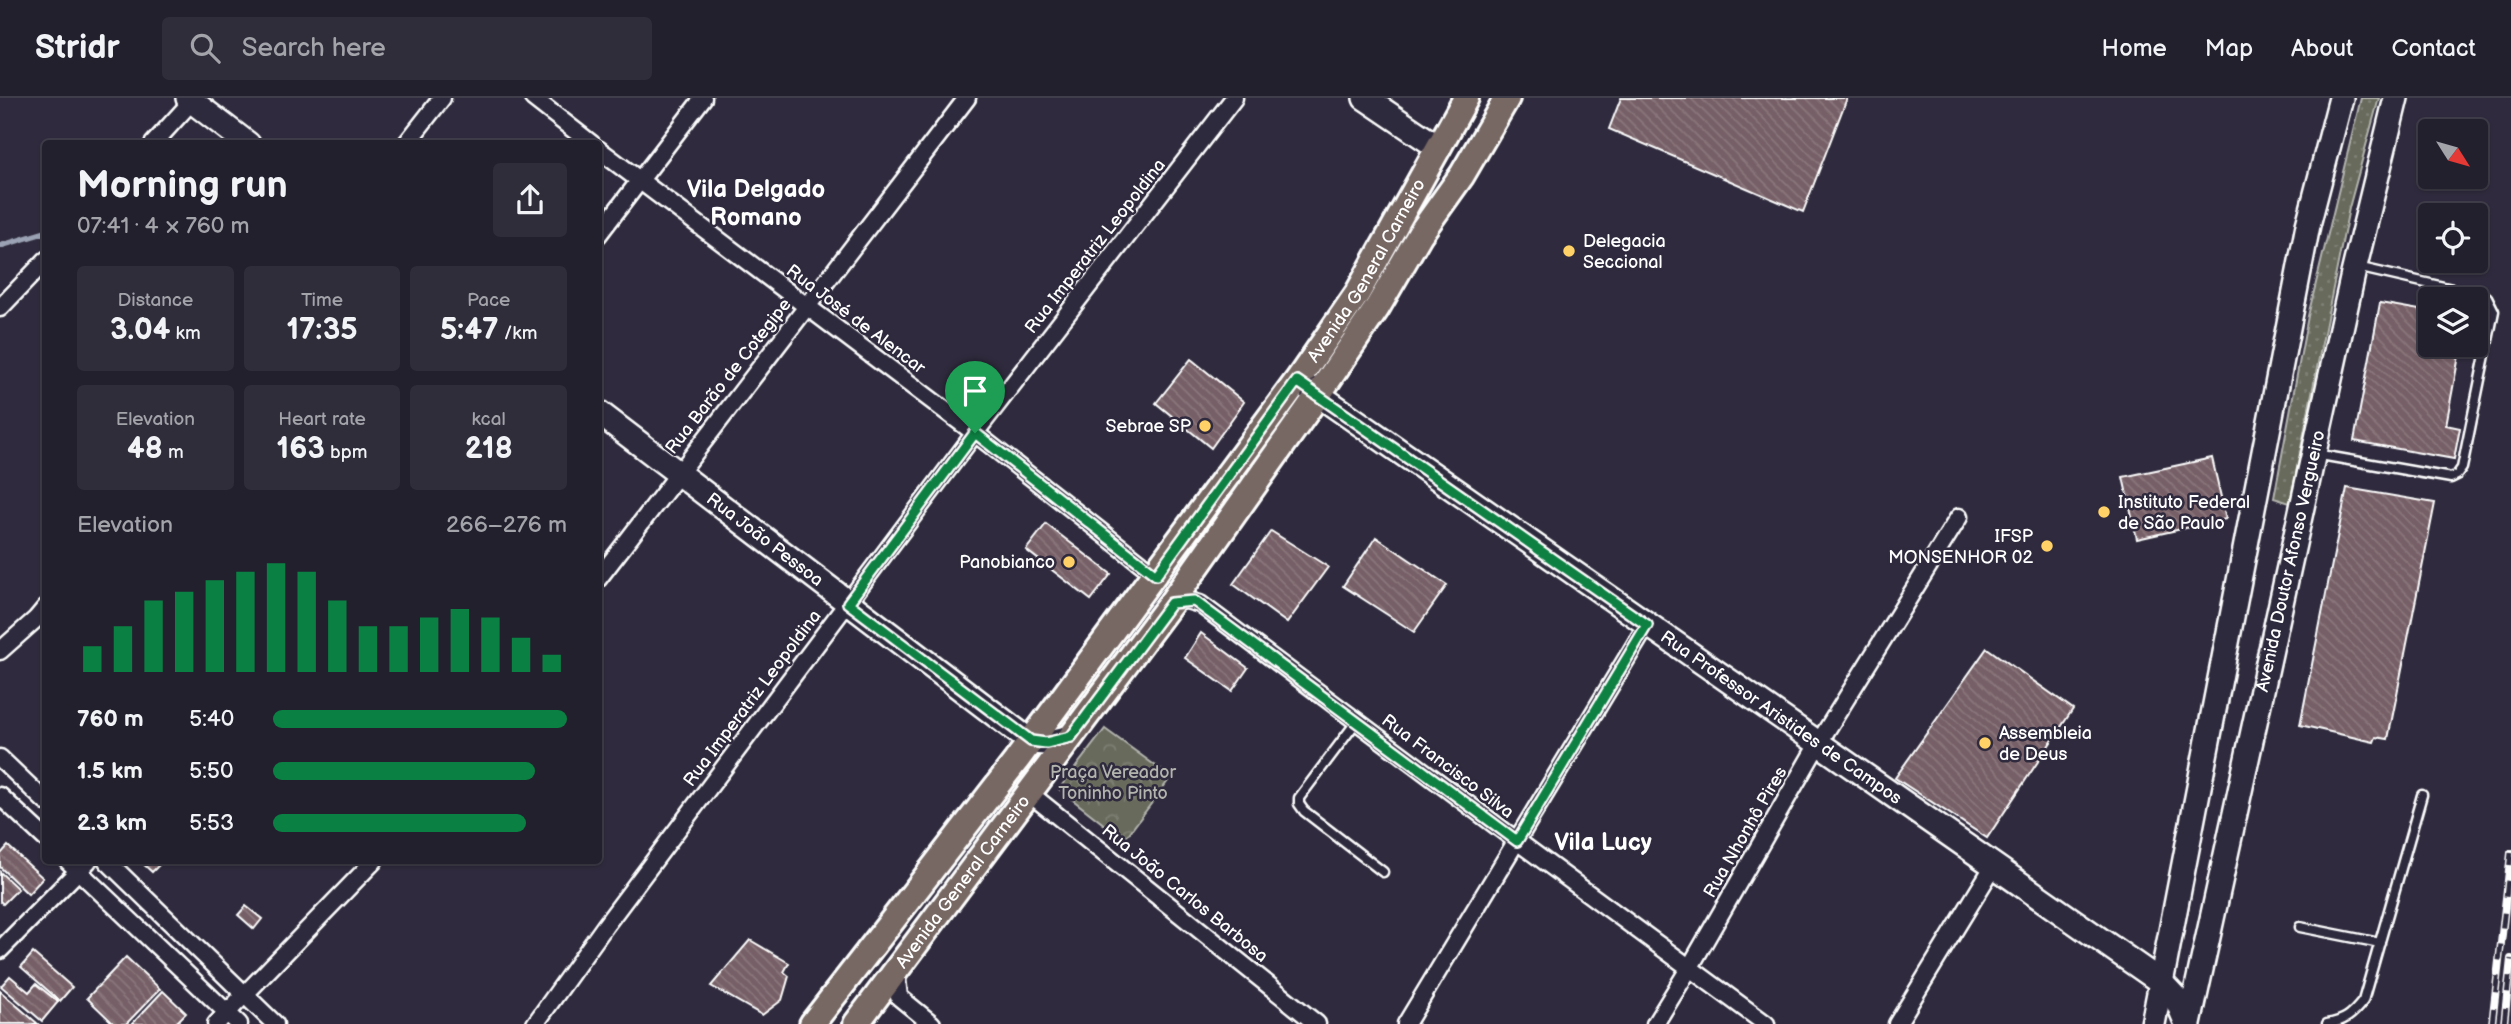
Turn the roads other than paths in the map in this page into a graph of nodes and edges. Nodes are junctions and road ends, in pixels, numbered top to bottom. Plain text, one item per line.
1 (442, 98) edge
2 (533, 98) edge
3 (704, 98) edge
4 (967, 98) edge
5 (1234, 98) edge
6 (1365, 98) edge
7 (1466, 98) edge
8 (1507, 98) edge
9 (2341, 98) edge
10 (2396, 98) edge
11 (190, 99) edge
12 (156, 140) edge
13 (243, 140) edge
14 (409, 140) edge
15 (587, 140) edge
16 (1438, 148) junction
17 (602, 152) edge
18 (640, 181) junction
19 (602, 230) edge
20 (42, 264) edge
21 (2354, 266) junction
22 (807, 306) junction
23 (0, 308) edge
24 (1297, 381) junction
25 (1318, 395) junction
26 (602, 415) edge
27 (975, 433) junction
28 (2313, 453) junction
29 (678, 473) junction
30 (1959, 517) dead end
31 (602, 574) edge
32 (1156, 575) junction
33 (848, 603) junction
34 (1171, 603) junction
35 (42, 612) edge
36 (1647, 625) junction
37 (0, 651) edge
38 (1357, 722) junction
39 (1071, 737) junction
40 (1031, 741) junction
41 (1818, 744) junction
42 (0, 758) edge
43 (1029, 793) junction
44 (2421, 795) dead end
45 (0, 796) edge
46 (42, 798) edge
47 (42, 835) edge
48 (1517, 841) junction
49 (78, 864) edge
50 (110, 864) edge
51 (371, 864) edge
52 (1993, 867) junction
53 (1383, 872) dead end
54 (2300, 927) dead end
55 (2380, 943) junction
56 (0, 950) edge
57 (1690, 967) junction
58 (896, 972) junction
59 (2161, 982) junction
60 (244, 994) junction
61 (227, 1020) edge
62 (275, 1024) edge
63 (535, 1024) edge
64 (812, 1024) edge
65 (856, 1024) edge
66 (932, 1024) edge
67 (1317, 1024) edge
68 (1406, 1024) edge
69 (1655, 1024) edge
70 (1766, 1024) edge
71 (1897, 1024) edge
72 (2153, 1024) edge
73 (2188, 1024) edge
74 (2327, 1024) edge

1 - 14 street
2 - 15 street
3 - 18 street
4 - 22 street, Rua Barão de Cotegipe
5 - 27 street, Rua Imperatriz Leopoldina
6 - 16 main road
7 - 16 main road, Avenida General Carneiro
8 - 25 main road, Avenida General Carneiro
9 - 59 main road
10 - 21 main road, Avenida Doutor Afonso Vergueiro
11 - 12 street
11 - 13 main road
16 - 24 main road, Avenida General Carneiro
17 - 18 street, Rua José de Alencar
18 - 19 street
18 - 22 street, Rua José de Alencar
20 - 23 street
21 - 28 main road, Avenida Doutor Afonso Vergueiro
21 - 28 lane
22 - 27 street, Rua José de Alencar
22 - 29 street, Rua Barão de Cotegipe
24 - 25 main road, Rua Professor Aristides de Campos
24 - 32 main road, Avenida General Carneiro
25 - 34 main road, Avenida General Carneiro
25 - 36 main road, Rua Professor Aristides de Campos
26 - 29 main road, Rua João Pessoa
27 - 32 street, Rua José de Alencar
27 - 33 street, Rua Imperatriz Leopoldina
28 - 73 main road, Avenida Doutor Afonso Vergueiro
29 - 31 street, Rua Barão de Cotegipe
29 - 33 main road, Rua João Pessoa
30 - 41 street, Rua Nhonhô Pires
32 - 40 main road, Avenida General Carneiro
33 - 40 main road, Rua João Pessoa
33 - 63 street, Rua Imperatriz Leopoldina
34 - 38 street, Rua Francisco Silva
34 - 39 main road, Avenida General Carneiro
35 - 37 street
36 - 41 main road, Rua Professor Aristides de Campos
36 - 48 street
38 - 48 street, Rua Francisco Silva
38 - 53 lane
39 - 40 main road
39 - 43 main road, Avenida General Carneiro
40 - 64 main road, Avenida General Carneiro
41 - 52 main road, Rua Professor Aristides de Campos
41 - 57 street, Rua Nhonhô Pires
42 - 46 street
43 - 58 main road, Avenida General Carneiro
43 - 67 street, Rua João Carlos Barbosa
44 - 55 lane
45 - 47 street
48 - 57 street, Rua Francisco Silva
48 - 68 street
49 - 56 street
49 - 61 street
50 - 60 street
51 - 60 street
52 - 59 main road, Rua Professor Aristides de Campos
52 - 71 street
54 - 55 lane
55 - 74 lane
57 - 69 street, Rua Nhonhô Pires
57 - 70 street, Rua Francisco Silva
58 - 65 main road, Avenida General Carneiro
58 - 66 street
59 - 72 main road
59 - 73 main road, Rua Professor Aristides de Campos
60 - 61 street
60 - 62 street

